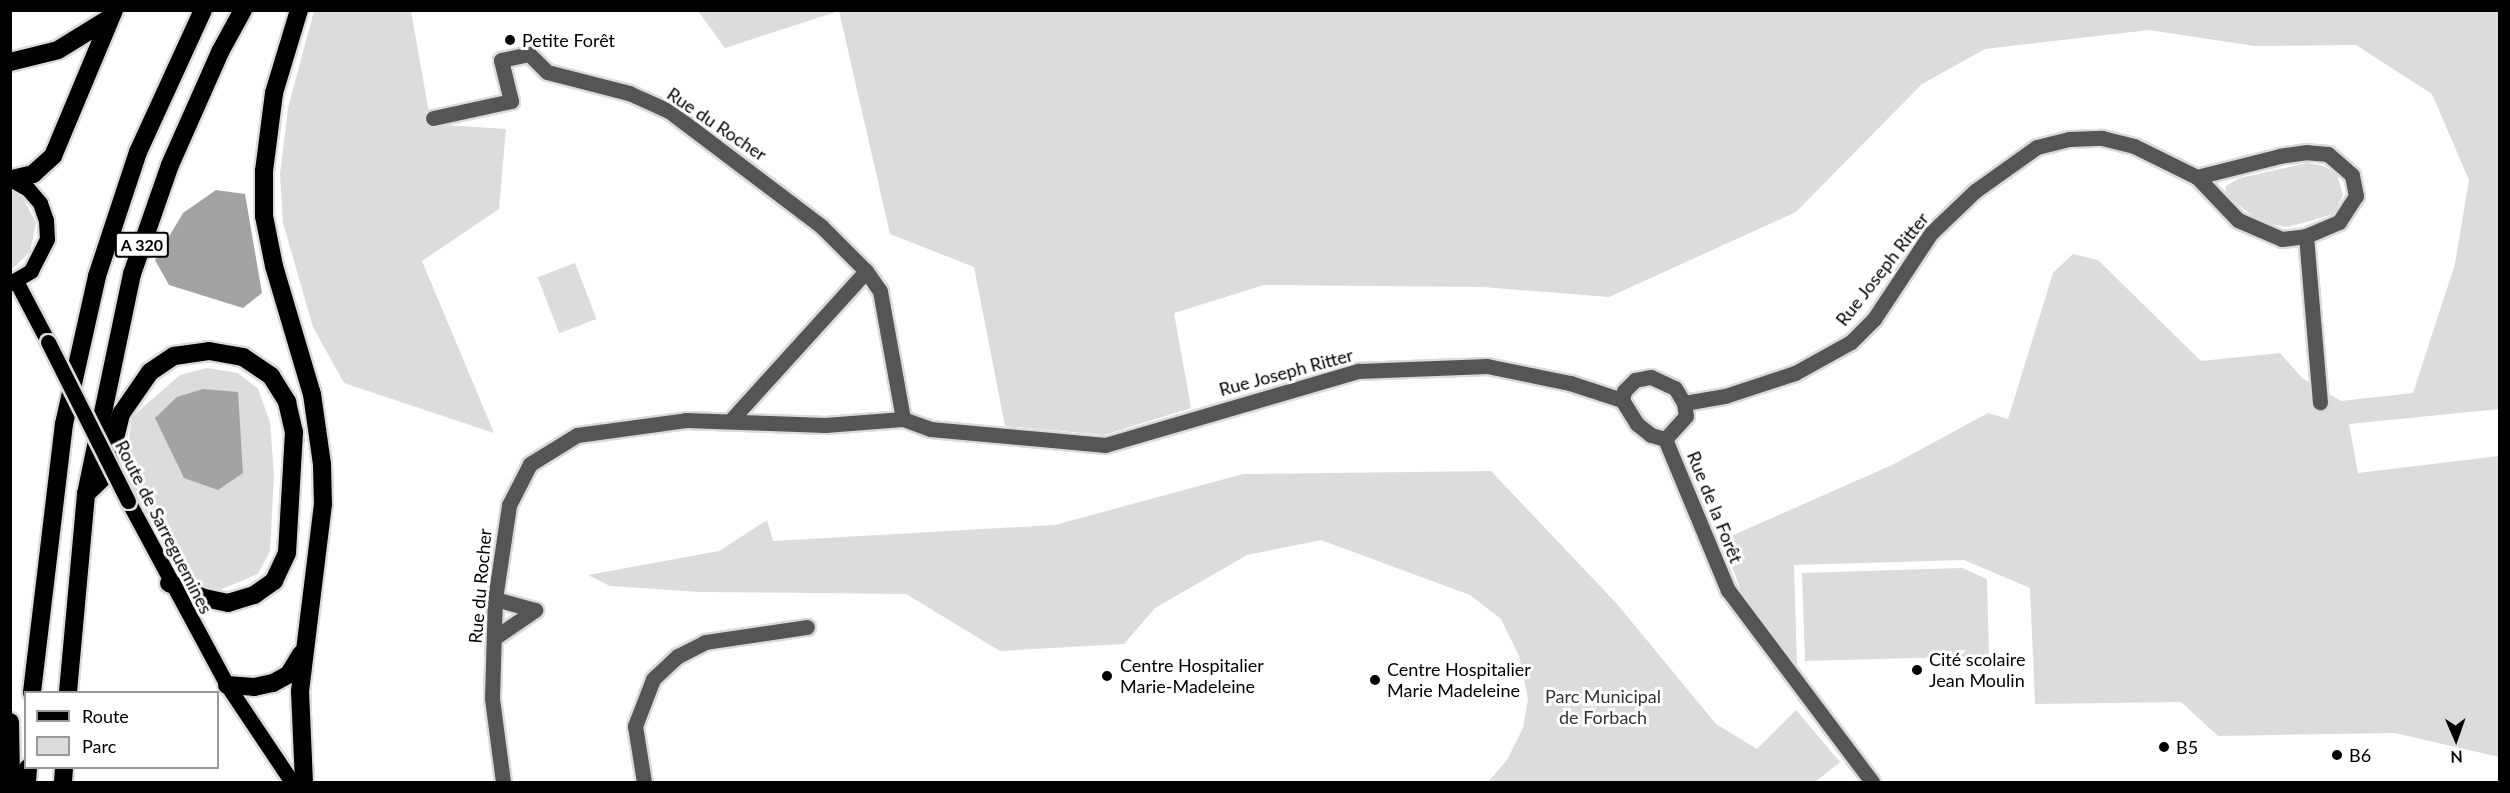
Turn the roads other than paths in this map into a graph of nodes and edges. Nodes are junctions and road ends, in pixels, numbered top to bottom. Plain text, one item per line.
1 (203, 10) edge
2 (243, 10) edge
3 (299, 10) edge
4 (112, 14) edge
5 (10, 62) edge
6 (433, 118) dead end
7 (2197, 177) junction
8 (11, 179) edge
9 (2306, 236) junction
10 (866, 271) junction
11 (13, 282) edge
12 (1622, 400) junction
13 (2320, 402) dead end
14 (1684, 403) junction
15 (903, 419) junction
16 (731, 420) junction
17 (1665, 439) junction
18 (1105, 445) joint
19 (86, 494) junction
20 (169, 583) junction
21 (495, 599) junction
22 (807, 627) dead end
23 (494, 638) junction
24 (304, 650) junction
25 (227, 685) junction
26 (32, 691) edge
27 (68, 691) edge
28 (10, 722) edge
29 (11, 783) edge
30 (292, 783) edge
31 (304, 783) edge
32 (503, 783) edge
33 (644, 783) edge
34 (1872, 783) edge

1 - 26 highway, A 320
2 - 19 highway, A 320
3 - 24 highway
4 - 5 highway
4 - 8 highway
6 - 10 street, Rue du Rocher
7 - 9 street, Rue Joseph Ritter
7 - 9 street, Rue Joseph Ritter
7 - 14 street, Rue Joseph Ritter
8 - 11 main road
9 - 13 street
10 - 15 street, Rue du Rocher
10 - 16 street
11 - 20 main road, Route de Sarreguemines, bridge
12 - 14 street
12 - 17 street, Rue de la Forêt
12 - 18 street, Rue Joseph Ritter
14 - 17 street, Rue de la Forêt
15 - 16 street, Rue du Rocher
15 - 18 street, Rue du Rocher
16 - 21 street, Rue du Rocher
17 - 34 street, Rue de la Forêt
19 - 20 highway
19 - 27 highway, A 320
20 - 25 main road, Route de Sarreguemines
21 - 23 street, Rue du Rocher
21 - 23 street
22 - 33 street
23 - 32 street, Rue du Rocher
24 - 25 highway
24 - 31 highway
25 - 30 main road, Route de Sarreguemines
28 - 29 highway

